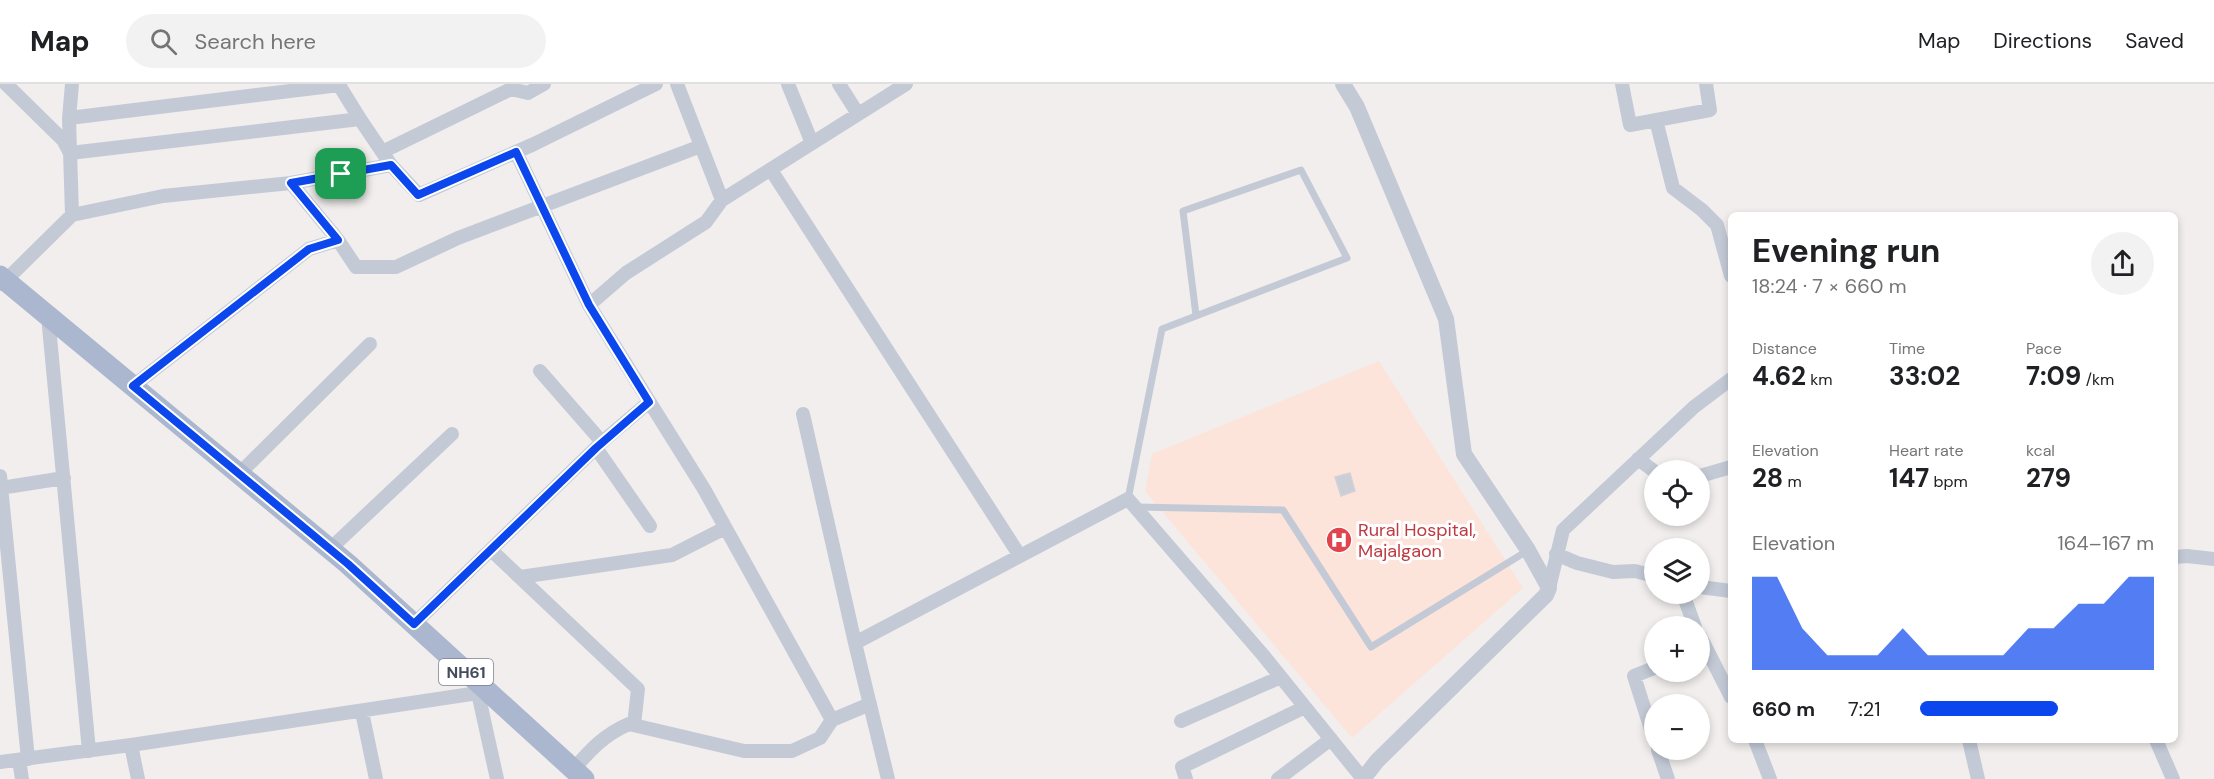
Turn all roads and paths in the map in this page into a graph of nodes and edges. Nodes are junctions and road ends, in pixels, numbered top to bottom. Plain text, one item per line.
1 (6, 84) edge
2 (72, 84) edge
3 (339, 84) edge
4 (544, 84) edge
5 (657, 84) edge
6 (677, 84) edge
7 (788, 84) edge
8 (839, 84) edge
9 (906, 84) edge
10 (1343, 84) edge
11 (1622, 84) edge
12 (1706, 84) edge
13 (858, 114) junction
14 (69, 118) junction
15 (360, 119) junction
16 (1656, 120) junction
17 (812, 143) junction
18 (701, 146) junction
19 (382, 152) junction
20 (516, 152) junction
21 (70, 153) junction
22 (391, 165) junction
23 (771, 170) junction
24 (291, 183) junction
25 (722, 200) junction
26 (542, 206) junction
27 (72, 216) junction
28 (338, 240) junction
29 (1728, 265) edge
30 (2, 281) edge
31 (589, 305) junction
32 (1196, 315) junction
33 (48, 316) junction
34 (370, 344) dead end
35 (540, 371) dead end
36 (1728, 381) edge
37 (133, 386) junction
38 (649, 402) junction
39 (803, 414) dead end
40 (452, 434) dead end
41 (599, 445) junction
42 (1638, 459) junction
43 (1644, 464) edge
44 (1728, 468) edge
45 (1710, 473) edge
46 (239, 474) junction
47 (64, 478) junction
48 (1, 484) edge
49 (1132, 503) junction
50 (650, 526) dead end
51 (725, 528) junction
52 (330, 549) junction
53 (491, 549) junction
54 (1528, 550) junction
55 (1556, 554) junction
56 (1020, 556) junction
57 (2178, 557) edge
58 (2214, 559) edge
59 (1644, 573) edge
60 (520, 577) junction
61 (1549, 588) junction
62 (1710, 588) edge
63 (1728, 591) edge
64 (414, 624) junction
65 (855, 643) junction
66 (1710, 660) edge
67 (1644, 672) edge
68 (1281, 677) junction
69 (1728, 692) edge
70 (870, 704) junction
71 (1305, 707) junction
72 (1644, 708) edge
73 (362, 711) junction
74 (832, 720) junction
75 (1181, 721) dead end
76 (634, 725) junction
77 (1331, 739) junction
78 (1756, 743) edge
79 (1970, 743) edge
80 (2157, 743) edge
81 (131, 745) junction
82 (89, 751) junction
83 (24, 759) junction
84 (1661, 760) edge
85 (0, 762) edge
86 (579, 774) edge
87 (22, 779) edge
88 (138, 779) edge
89 (376, 779) edge
90 (497, 779) edge
91 (888, 779) edge
92 (1186, 779) edge
93 (1278, 779) edge
94 (1363, 779) edge
95 (1666, 779) edge
96 (1770, 779) edge
97 (1978, 779) edge
98 (2173, 779) edge

1 - 21 street
2 - 14 street
3 - 14 street
3 - 15 street
4 - 19 street
5 - 20 street
6 - 18 street
7 - 17 street
8 - 13 street
9 - 13 street
10 - 54 street
11 - 16 street
12 - 16 street
13 - 17 street
14 - 21 street
15 - 19 street
15 - 21 street
16 - 29 street
17 - 23 street
18 - 25 street
18 - 26 street
19 - 22 street
20 - 22 street
20 - 26 street
21 - 27 street
22 - 24 street
23 - 25 street
23 - 56 street
24 - 27 street
24 - 28 street
25 - 31 street
26 - 28 street
26 - 31 street
27 - 30 street
28 - 37 street
30 - 33 main road, NH61
31 - 38 street
32 - 32 lane
32 - 49 lane
33 - 37 main road, NH61
33 - 47 street
34 - 46 street
35 - 41 street
36 - 42 street
37 - 46 main road, NH61
38 - 41 street
38 - 51 street
39 - 65 street
40 - 52 street
41 - 50 street
41 - 53 street
42 - 43 street
42 - 55 street
44 - 45 street
46 - 52 main road, NH61
47 - 48 street
47 - 82 street
48 - 83 street
49 - 54 lane
49 - 56 street
49 - 68 street
51 - 60 street
51 - 74 street
52 - 64 main road, NH61
53 - 60 street
53 - 64 street
54 - 61 street
55 - 59 street
55 - 61 street
56 - 65 street
57 - 58 street
60 - 76 street
61 - 94 street
62 - 63 street
64 - 86 main road, NH61
65 - 70 street
66 - 69 street
67 - 72 street
68 - 71 street
68 - 75 street
70 - 74 street
70 - 91 street
71 - 77 street
71 - 92 street
73 - 81 street
73 - 89 street
73 - 90 street
74 - 76 street
76 - 86 street
77 - 93 street
77 - 94 street
78 - 96 street
79 - 97 street
80 - 98 street
81 - 82 street
81 - 88 street
82 - 83 street
83 - 85 street
83 - 87 street
84 - 95 street

